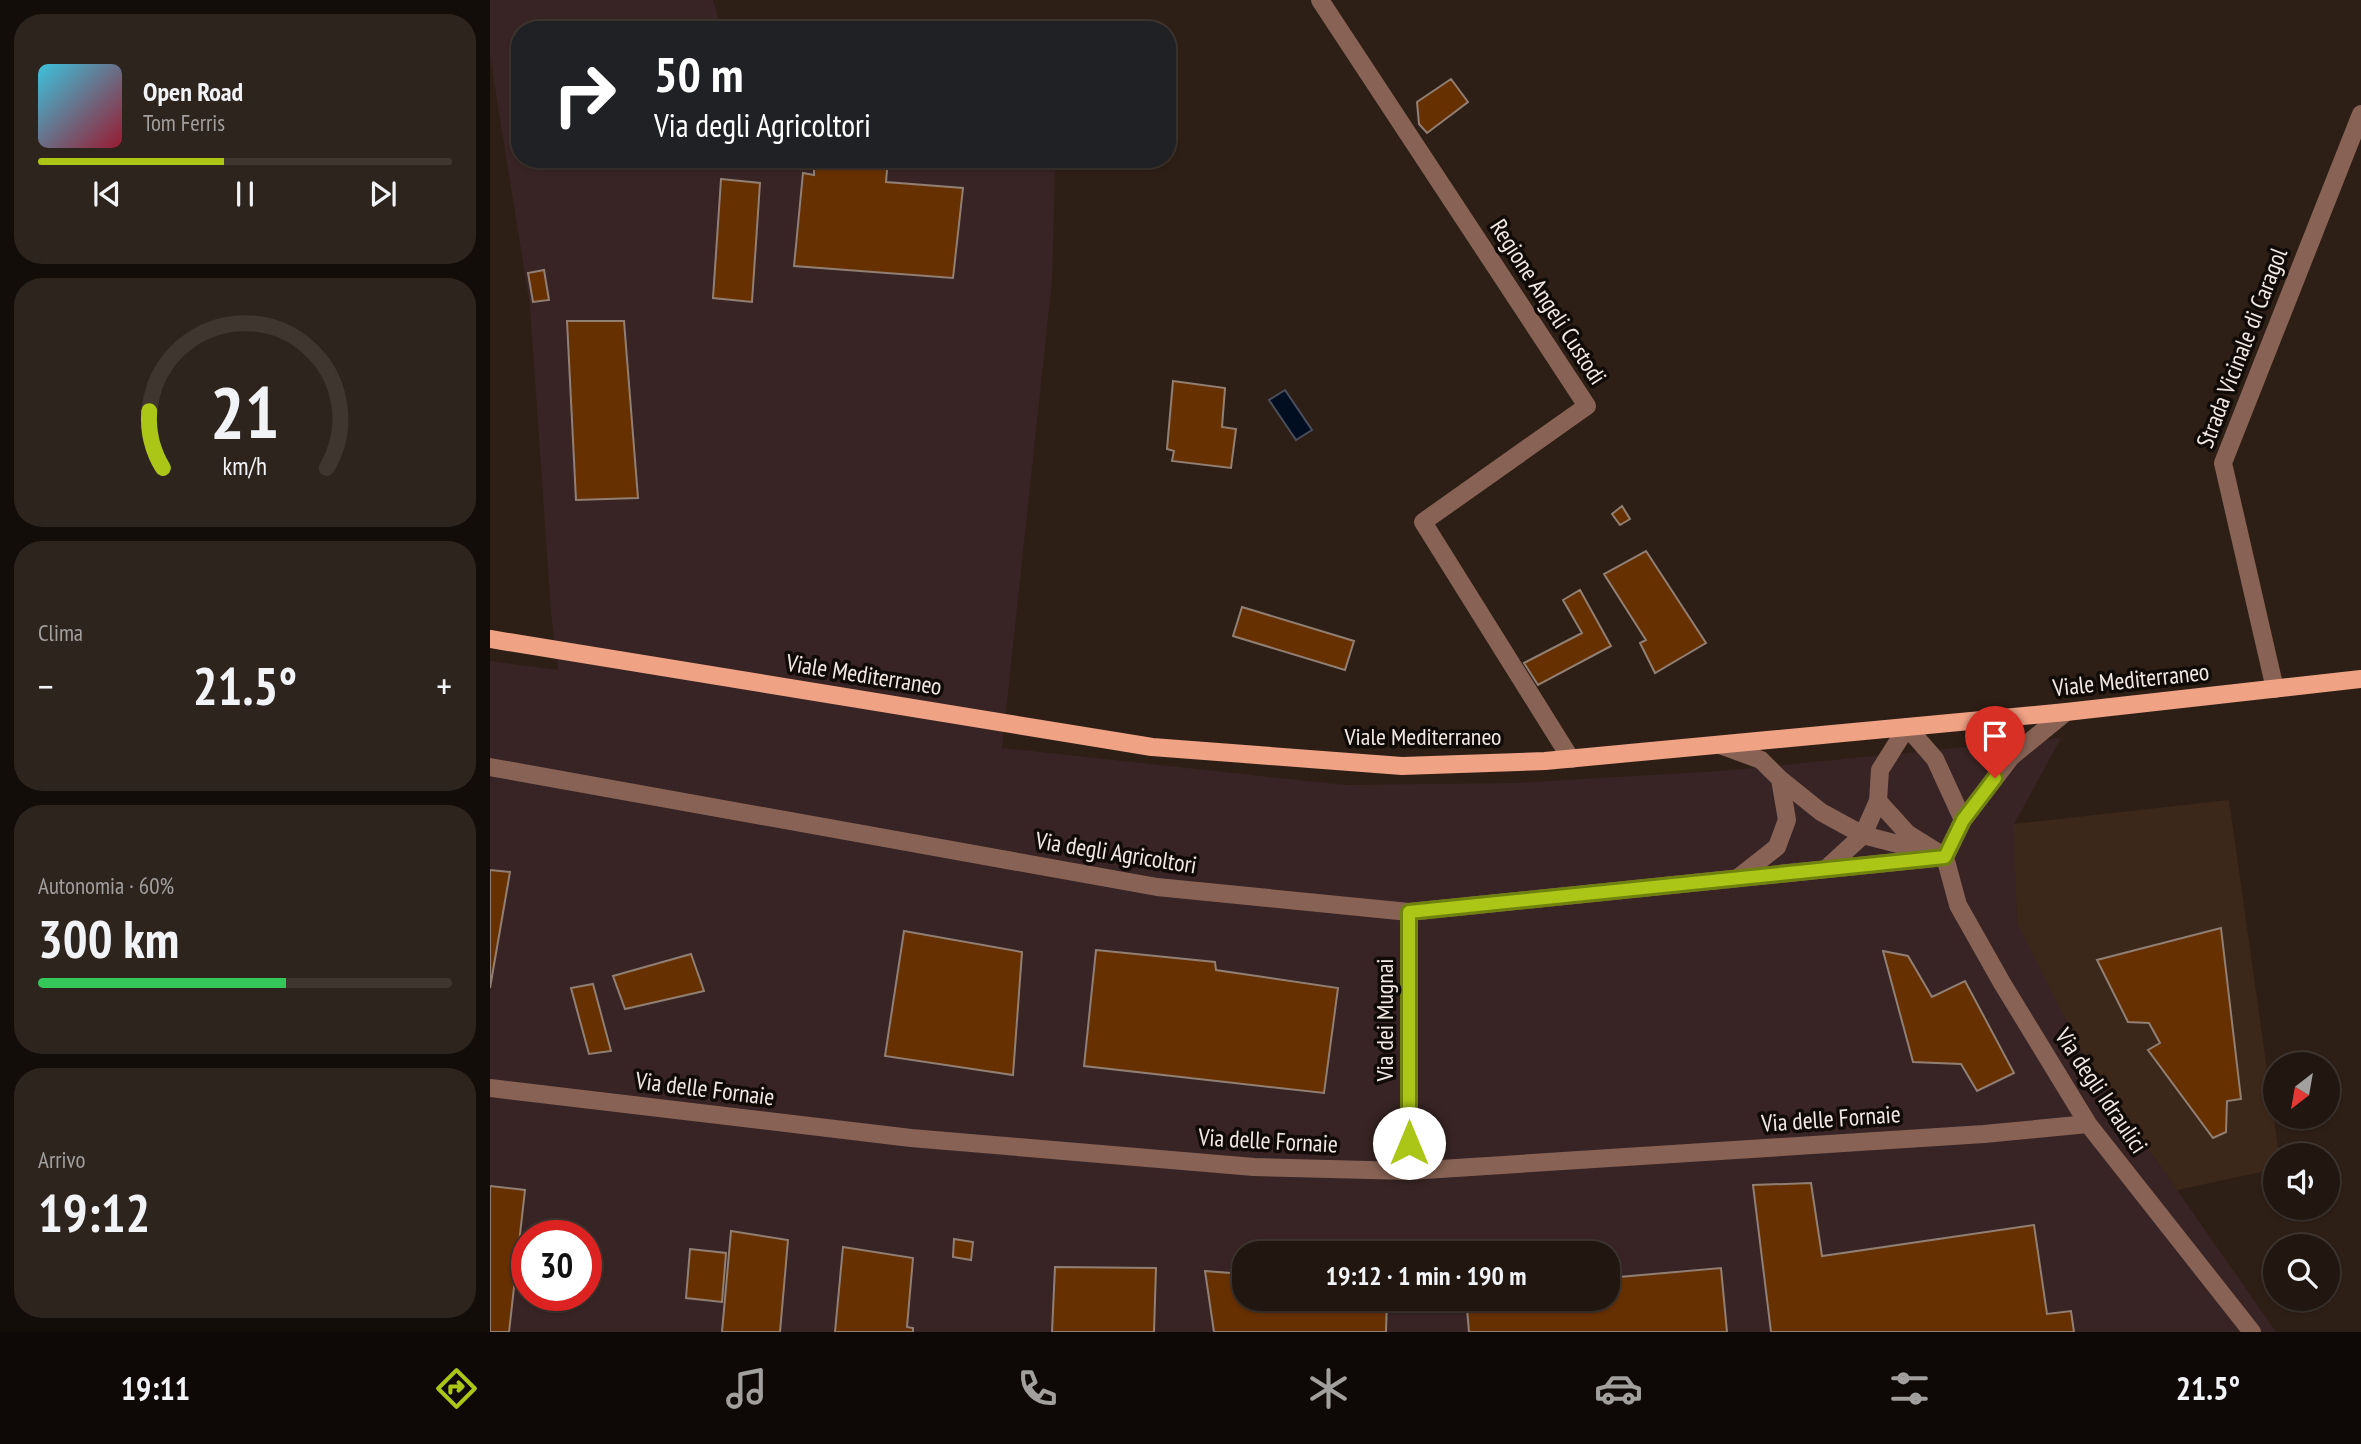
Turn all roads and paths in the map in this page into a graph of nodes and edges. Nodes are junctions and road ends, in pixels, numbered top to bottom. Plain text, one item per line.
1 (1320, 0) edge
2 (2361, 114) edge
3 (490, 639) edge
4 (2361, 679) edge
5 (2275, 689) junction
6 (2066, 712) junction
7 (1908, 727) junction
8 (1720, 745) junction
9 (1571, 759) junction
10 (490, 768) edge
11 (1780, 779) junction
12 (1878, 801) junction
13 (1963, 820) junction
14 (1863, 835) junction
15 (1945, 857) junction
16 (1827, 868) junction
17 (1739, 877) junction
18 (1409, 912) junction
19 (490, 1088) edge
20 (2088, 1124) junction
21 (1409, 1171) junction
22 (2252, 1332) edge

1 - 9 street, Regione Angeli Custodi
2 - 5 street, Strada Vicinale di Caragol
3 - 9 main road, Viale Mediterraneo
4 - 5 main road, Viale Mediterraneo
5 - 6 main road, Viale Mediterraneo
6 - 7 main road, Viale Mediterraneo
6 - 13 street
7 - 8 main road, Viale Mediterraneo
7 - 12 street
7 - 13 street
8 - 9 main road, Viale Mediterraneo
8 - 11 street
10 - 18 street, Via degli Agricoltori
11 - 14 street
11 - 17 street
12 - 14 street
12 - 15 street
13 - 15 street
14 - 15 street
14 - 16 street
15 - 16 street, Via degli Agricoltori
15 - 20 street, Via degli Idraulici
16 - 17 street, Via degli Agricoltori
17 - 18 street, Via degli Agricoltori
18 - 21 street, Via dei Mugnai
19 - 21 street, Via delle Fornaie
20 - 21 street, Via delle Fornaie
20 - 22 street, Via degli Idraulici

